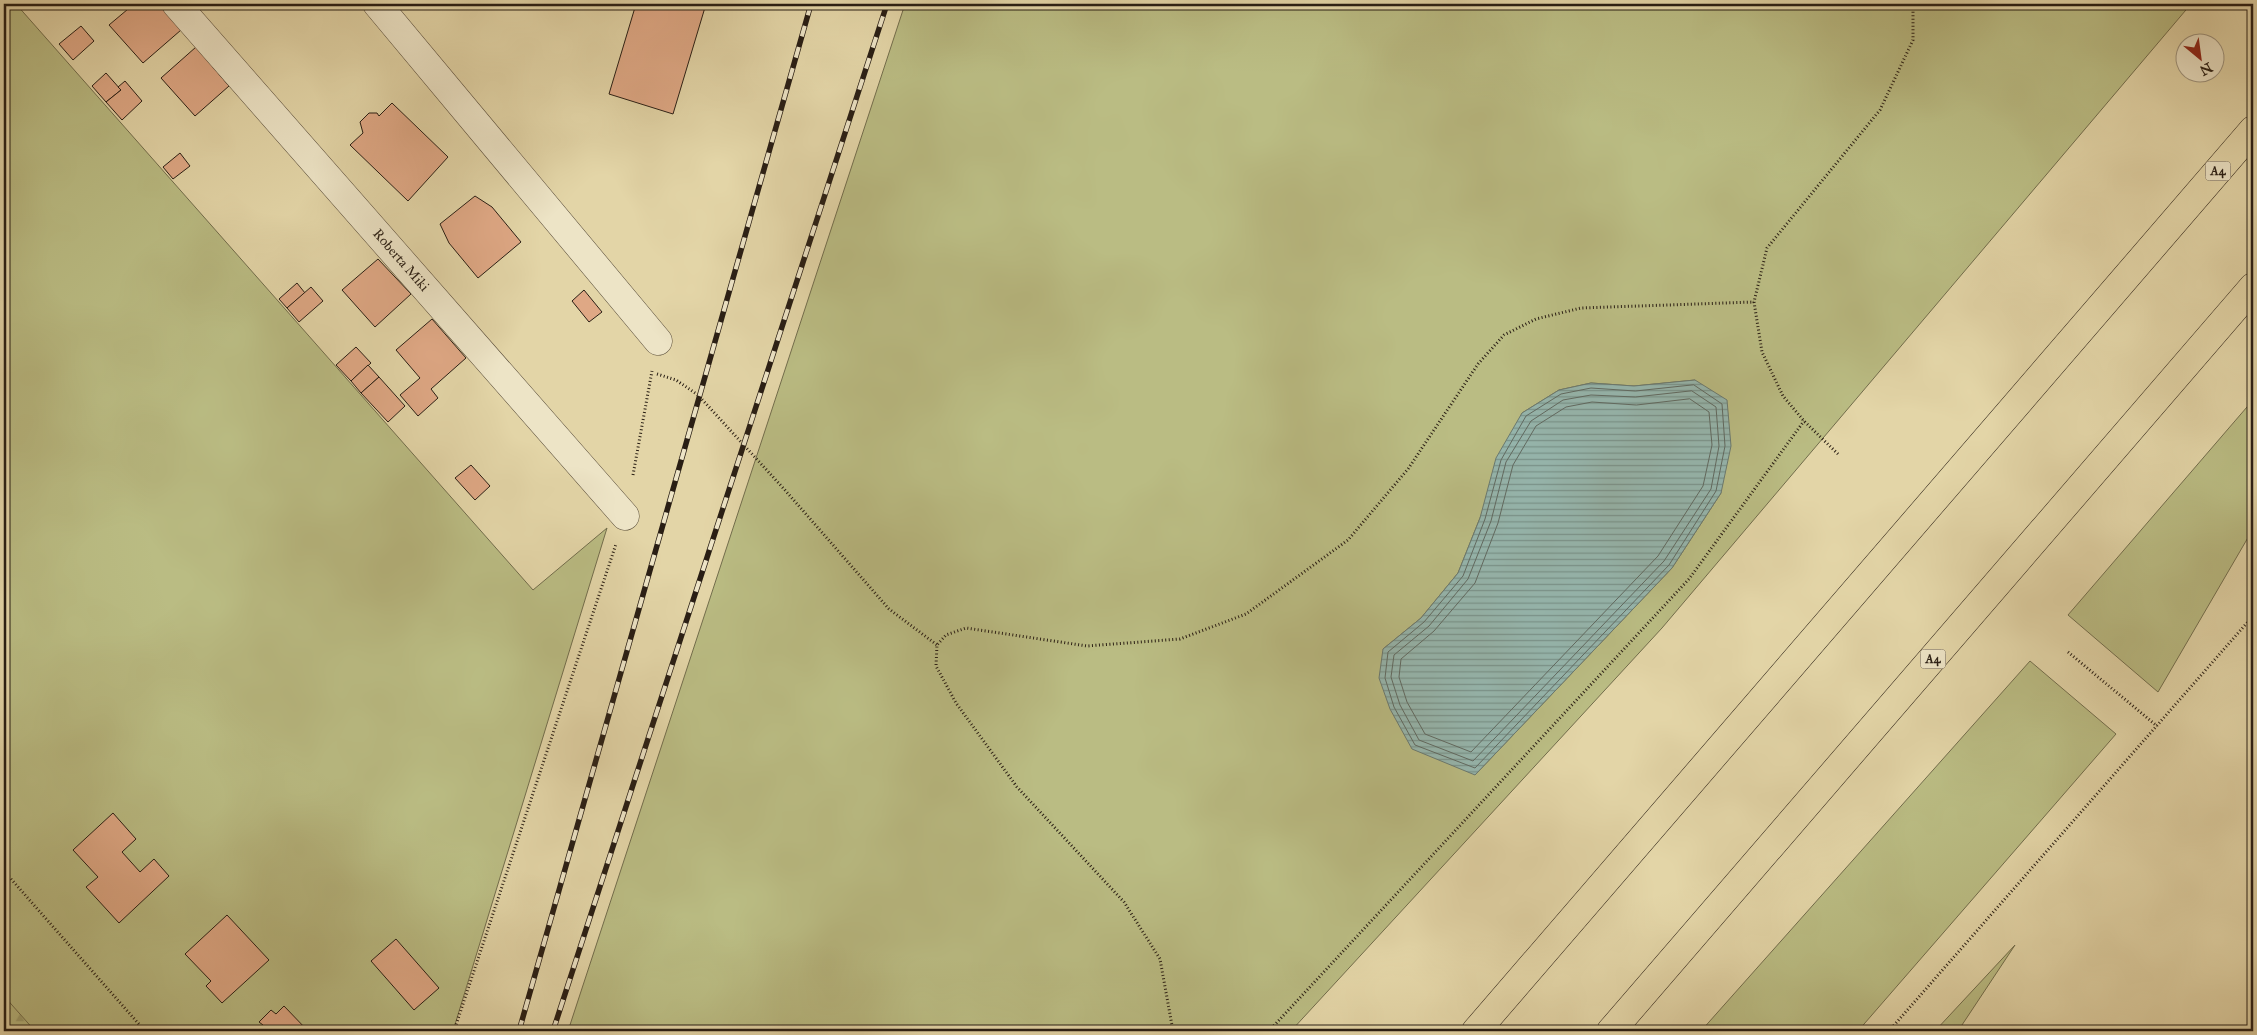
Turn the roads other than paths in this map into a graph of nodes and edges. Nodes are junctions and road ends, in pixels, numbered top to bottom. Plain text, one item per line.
1 (176, 4) edge
2 (377, 4) edge
3 (2253, 114) edge
4 (2253, 130) edge
5 (2182, 213) junction
6 (2253, 287) edge
7 (658, 341) road end
8 (625, 516) road end
9 (1476, 1031) edge
10 (1611, 1031) edge

1 - 8 street, Roberta Miki
2 - 7 street
3 - 5 highway
4 - 5 highway, A4
5 - 9 highway, A4
6 - 10 highway, A4

